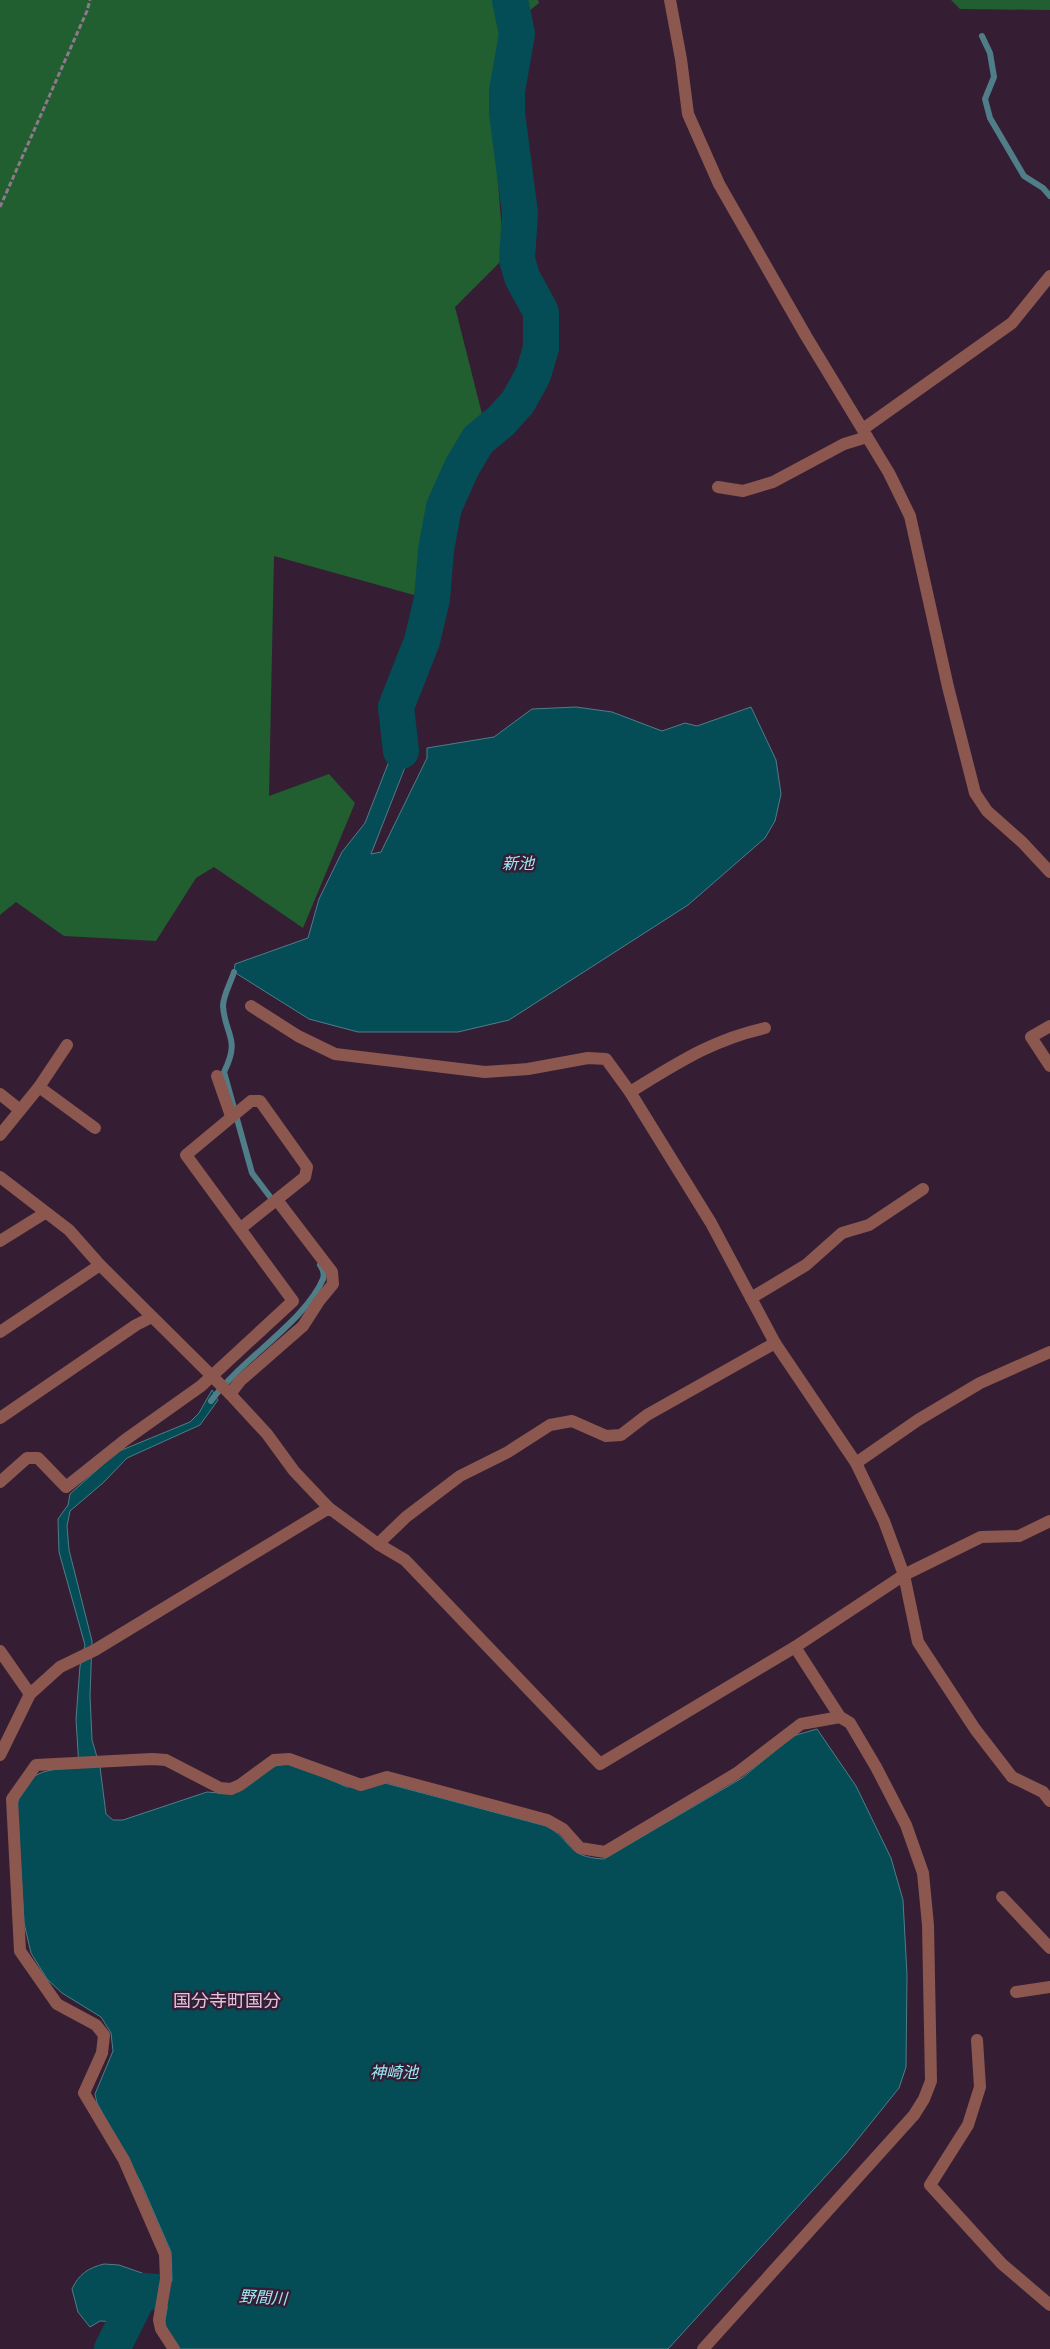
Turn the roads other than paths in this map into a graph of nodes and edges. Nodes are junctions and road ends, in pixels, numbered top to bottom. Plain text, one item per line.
1 (670, 0) edge
2 (1050, 276) edge
3 (865, 433) junction
4 (718, 487) dead end
5 (1050, 872) edge
6 (252, 1006) dead end
7 (1050, 1026) edge
8 (765, 1028) dead end
9 (67, 1045) dead end
10 (1050, 1066) edge
11 (218, 1076) dead end
12 (39, 1087) junction
13 (630, 1092) junction
14 (0, 1094) edge
15 (20, 1110) junction
16 (231, 1116) junction
17 (96, 1128) dead end
18 (0, 1135) edge
19 (0, 1177) edge
20 (923, 1189) dead end
21 (277, 1200) junction
22 (45, 1213) junction
23 (240, 1228) junction
24 (0, 1240) edge
25 (100, 1265) junction
26 (751, 1298) junction
27 (152, 1317) junction
28 (0, 1332) edge
29 (775, 1343) junction
30 (1050, 1352) edge
31 (221, 1386) junction
32 (0, 1418) edge
33 (856, 1463) junction
34 (0, 1482) edge
35 (329, 1508) junction
36 (1050, 1521) edge
37 (378, 1544) junction
38 (904, 1575) junction
39 (795, 1647) junction
40 (0, 1651) edge
41 (30, 1694) junction
42 (840, 1717) junction
43 (0, 1755) edge
44 (1050, 1801) edge
45 (1002, 1896) dead end
46 (1050, 1948) edge
47 (1050, 1987) edge
48 (1016, 1992) dead end
49 (977, 2040) dead end
50 (1050, 2305) edge
51 (174, 2349) edge
52 (703, 2349) edge

1 - 3 street
2 - 3 street
3 - 4 street
3 - 5 street
6 - 13 street
7 - 10 street
8 - 13 street
9 - 12 street
11 - 16 street
12 - 15 street
12 - 17 street
13 - 26 street
14 - 15 street
15 - 18 street
16 - 21 street
16 - 23 street
19 - 22 street
20 - 26 street
21 - 23 street
21 - 31 street
22 - 24 street
22 - 25 street
23 - 31 street
25 - 27 street
25 - 28 street
26 - 29 street
27 - 31 street
27 - 32 street
29 - 33 street
29 - 37 street
30 - 33 street
31 - 34 street
31 - 35 street
33 - 38 street
35 - 37 street
35 - 41 street
36 - 38 street
37 - 39 street
38 - 39 street
38 - 44 street
39 - 42 street
40 - 41 street
41 - 43 street
42 - 51 street
42 - 52 street
45 - 46 street
47 - 48 street
49 - 50 street

